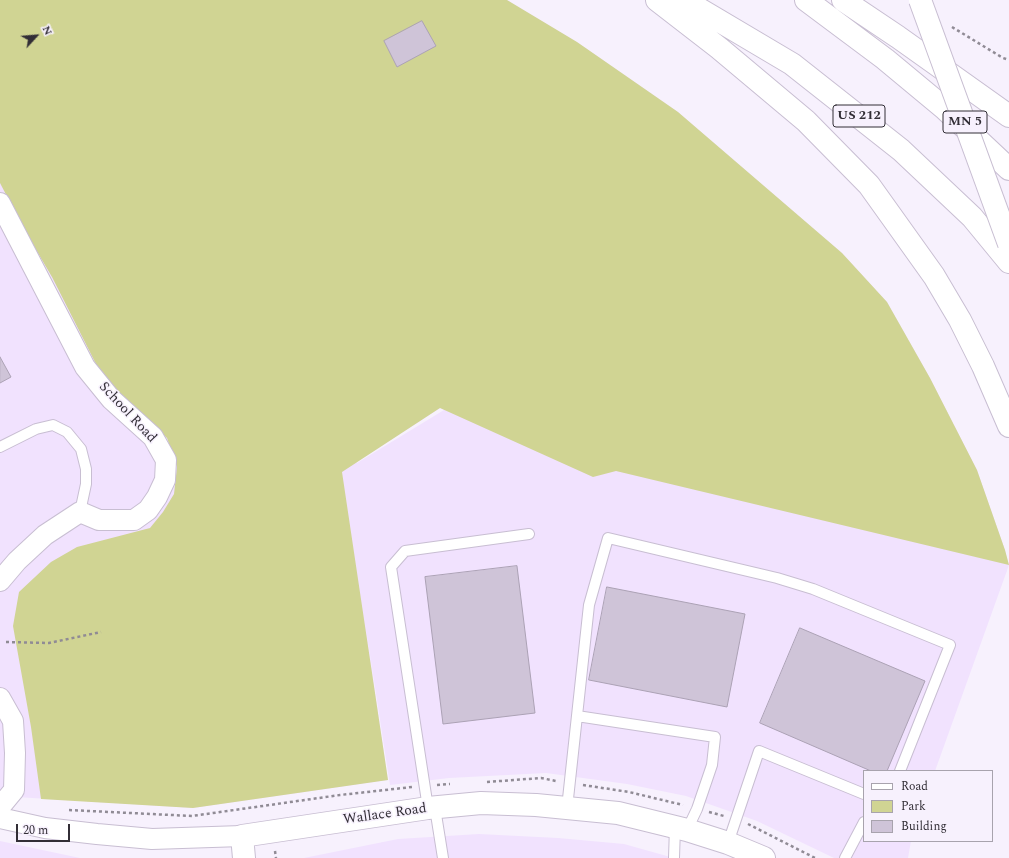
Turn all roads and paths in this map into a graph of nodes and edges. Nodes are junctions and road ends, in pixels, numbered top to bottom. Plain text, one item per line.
1 (657, 0) edge
2 (684, 0) edge
3 (806, 0) edge
4 (843, 0) edge
5 (920, 0) edge
6 (951, 26) dead end
7 (1009, 60) edge
8 (1009, 116) edge
9 (1009, 169) edge
10 (0, 203) edge
11 (1009, 244) edge
12 (1009, 262) edge
13 (1009, 426) edge
14 (0, 447) edge
15 (80, 512) junction
16 (529, 534) dead end
17 (0, 581) edge
18 (102, 632) dead end
19 (6, 642) dead end
20 (0, 698) edge
21 (577, 716) junction
22 (900, 770) edge
23 (863, 794) edge
24 (0, 807) edge
25 (431, 808) junction
26 (567, 808) junction
27 (0, 818) edge
28 (863, 824) edge
29 (681, 829) junction
30 (242, 836) junction
31 (728, 843) junction
32 (244, 858) edge
33 (443, 858) edge
34 (674, 858) edge
35 (764, 858) edge
36 (845, 858) edge

1 - 13 main road
2 - 12 main road, US 212
3 - 9 main road
4 - 8 main road
5 - 11 main road, MN 5, bridge
6 - 7 path
10 - 15 street, School Road
14 - 15 lane
15 - 17 street
16 - 25 lane
18 - 19 path
20 - 24 street
21 - 22 lane
21 - 26 lane
21 - 29 lane
23 - 31 lane
25 - 26 main road, Wallace Road
25 - 30 main road, Wallace Road
25 - 33 lane
26 - 29 main road, Wallace Road
27 - 30 street, Wallace Road
28 - 36 lane
29 - 31 main road, Wallace Road
29 - 34 lane
30 - 32 main road
31 - 35 main road, Wallace Road

